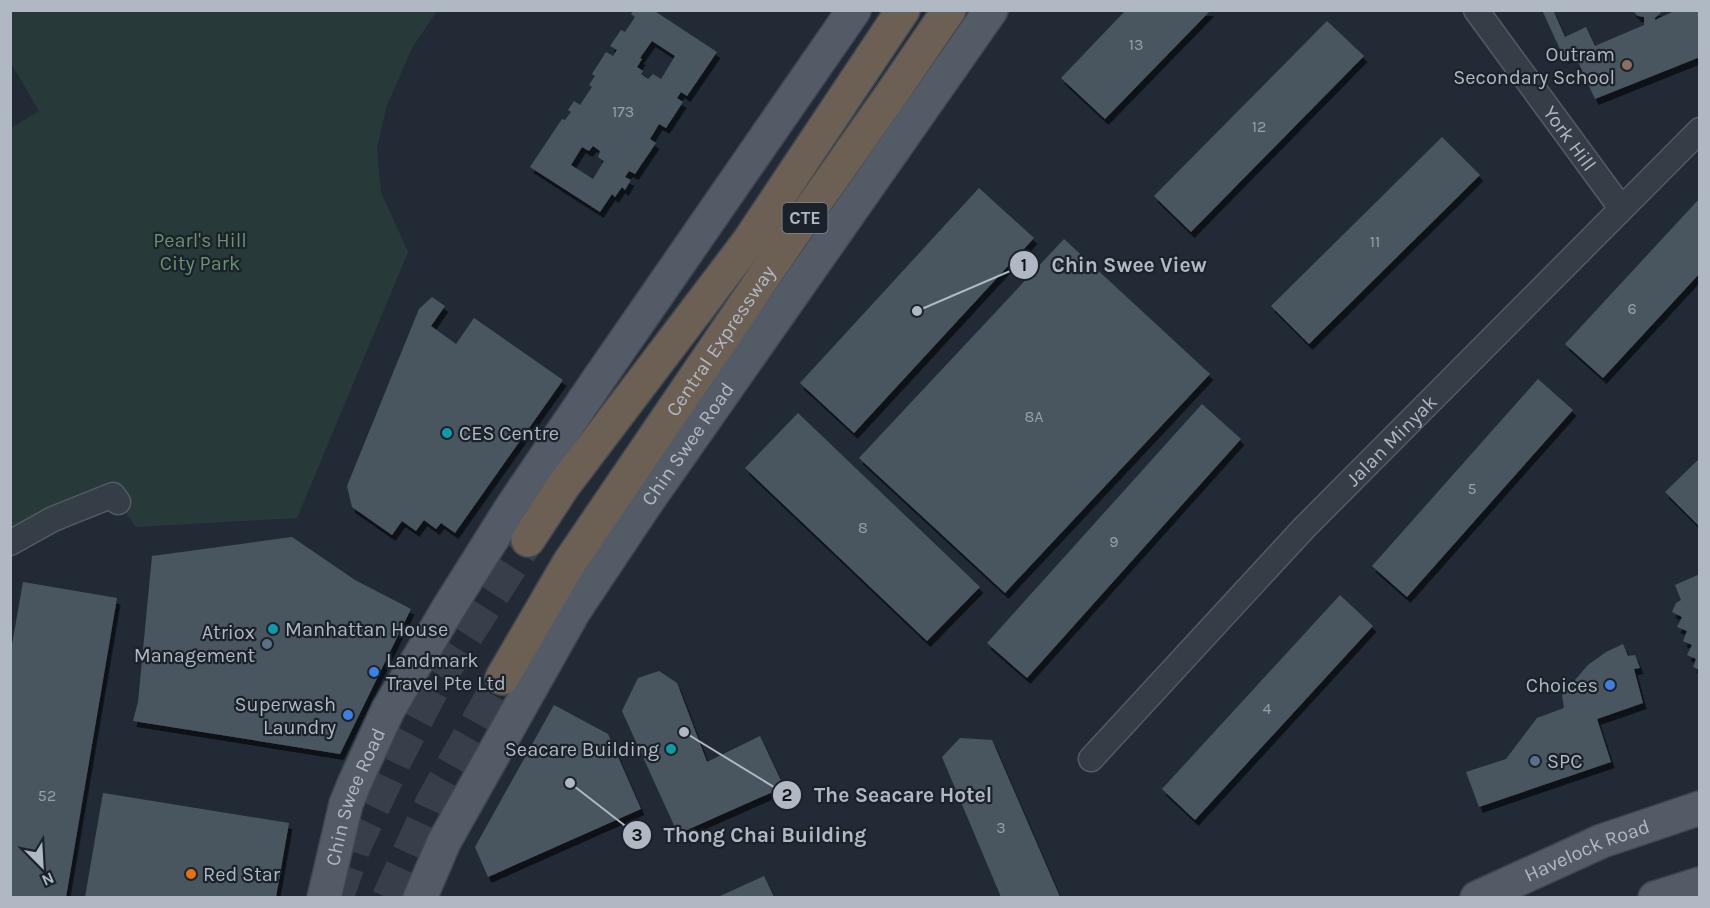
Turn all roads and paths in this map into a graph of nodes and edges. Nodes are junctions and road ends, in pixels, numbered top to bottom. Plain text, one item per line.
1 (854, 10) edge
2 (903, 10) edge
3 (948, 10) edge
4 (991, 10) edge
5 (1476, 10) edge
6 (1700, 130) edge
7 (1621, 208) junction
8 (118, 502) dead end
9 (528, 540) tunnel mouth
10 (10, 543) edge
11 (502, 678) tunnel mouth
12 (1091, 759) dead end
13 (1700, 808) edge
14 (1700, 884) edge
15 (324, 897) edge
16 (420, 897) edge
17 (1477, 897) edge
18 (1655, 897) edge

1 - 15 main road, Chin Swee Road
2 - 9 highway, Central Expressway / CTE
3 - 11 highway, Central Expressway / CTE
4 - 16 main road, Chin Swee Road
5 - 7 street, York Hill
6 - 7 street, Jalan Minyak
7 - 12 street, Jalan Minyak
8 - 10 street
13 - 17 main road, Havelock Road
14 - 18 main road

